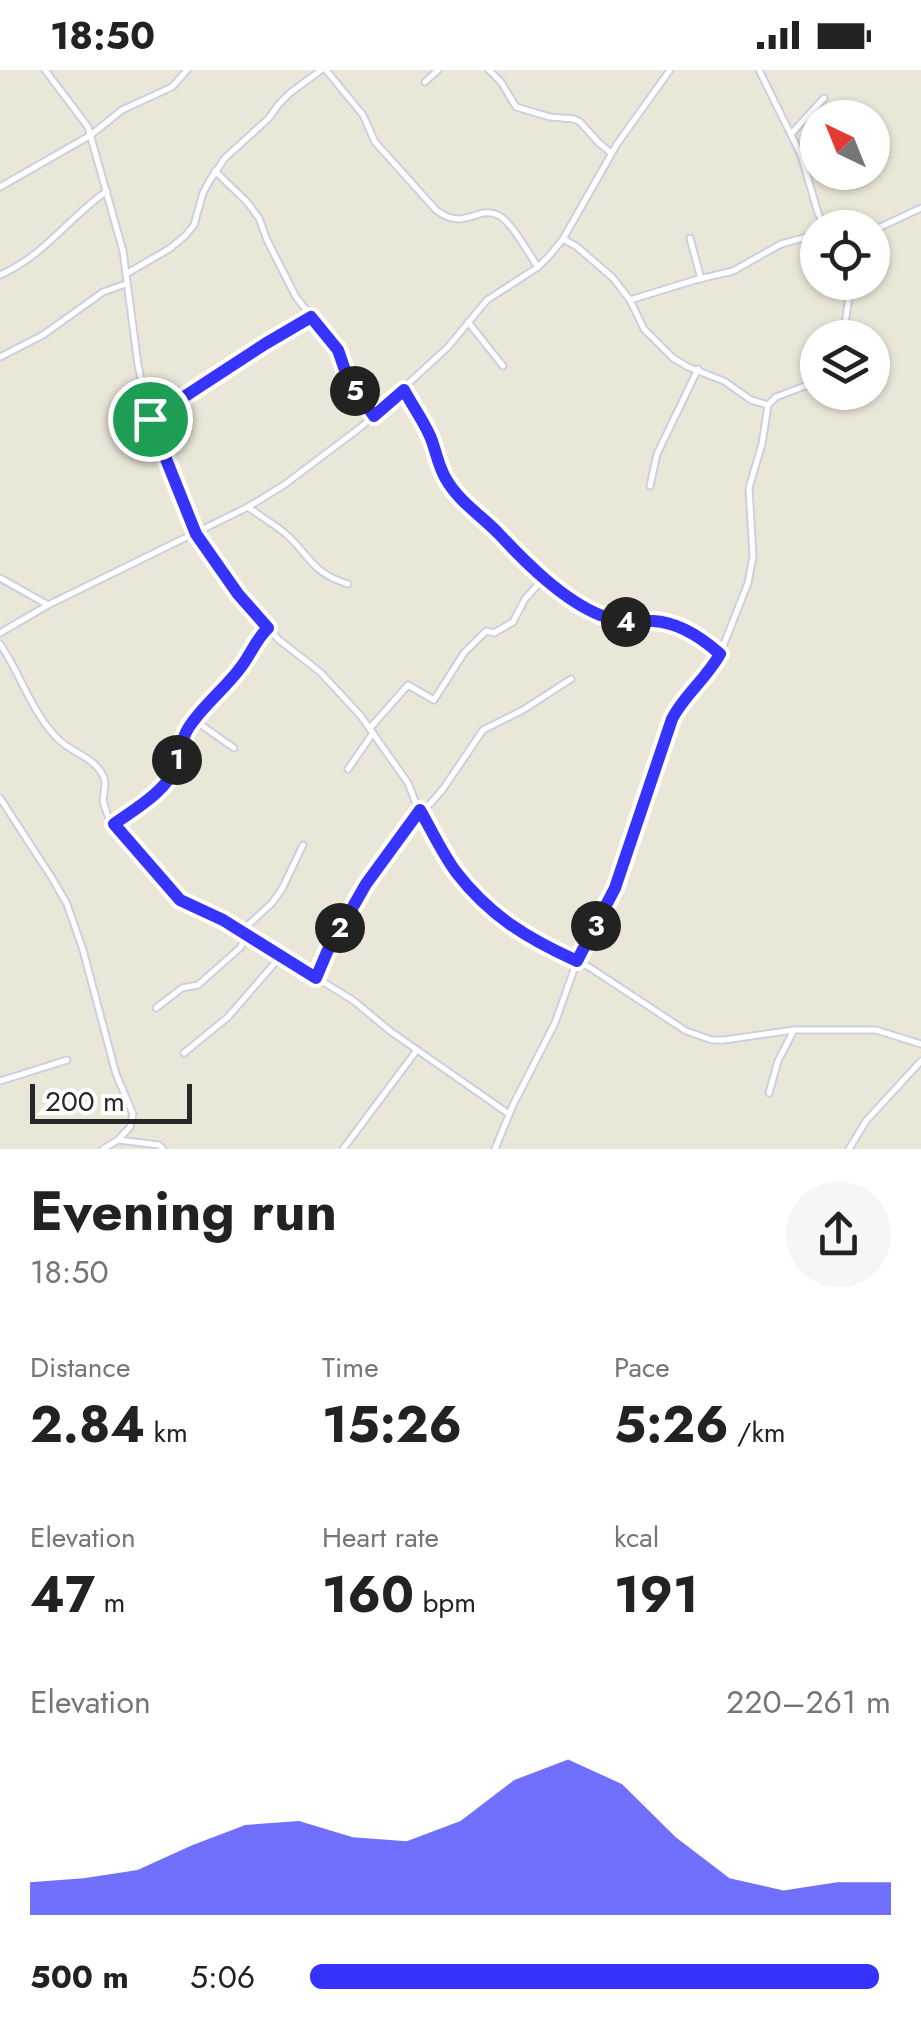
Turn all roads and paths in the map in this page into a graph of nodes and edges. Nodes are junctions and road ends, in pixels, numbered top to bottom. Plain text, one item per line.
1 (46, 70) edge
2 (187, 70) edge
3 (324, 70) edge
4 (438, 70) edge
5 (489, 70) edge
6 (670, 70) edge
7 (758, 70) edge
8 (425, 82) dead end
9 (824, 98) dead end
10 (791, 134) junction
11 (90, 136) junction
12 (611, 153) junction
13 (215, 171) junction
14 (0, 187) edge
15 (106, 191) junction
16 (921, 208) edge
17 (818, 210) edge
18 (890, 222) edge
19 (690, 238) dead end
20 (563, 239) junction
21 (800, 239) edge
22 (538, 266) junction
23 (126, 274) junction
24 (0, 276) edge
25 (701, 279) junction
26 (127, 284) junction
27 (630, 300) junction
28 (311, 317) junction
29 (468, 322) junction
30 (0, 357) edge
31 (503, 366) dead end
32 (698, 370) junction
33 (800, 387) edge
34 (404, 390) junction
35 (768, 405) junction
36 (374, 416) junction
37 (150, 419) junction
38 (650, 486) dead end
39 (248, 507) junction
40 (196, 534) junction
41 (545, 577) junction
42 (0, 578) edge
43 (348, 584) dead end
44 (48, 605) junction
45 (268, 628) junction
46 (0, 633) edge
47 (0, 644) edge
48 (720, 654) junction
49 (571, 679) dead end
50 (194, 720) junction
51 (371, 731) junction
52 (234, 748) dead end
53 (348, 769) dead end
54 (0, 798) edge
55 (420, 810) junction
56 (114, 824) junction
57 (303, 845) dead end
58 (245, 934) junction
59 (280, 957) junction
60 (577, 961) junction
61 (316, 978) junction
62 (156, 1008) dead end
63 (794, 1030) junction
64 (921, 1044) edge
65 (417, 1050) junction
66 (184, 1053) dead end
67 (67, 1060) dead end
68 (921, 1061) edge
69 (0, 1081) edge
70 (770, 1093) dead end
71 (509, 1114) junction
72 (118, 1140) junction
73 (103, 1149) edge
74 (163, 1149) edge
75 (342, 1149) edge
76 (495, 1149) edge
77 (849, 1149) edge

1 - 11 street
2 - 11 street
3 - 13 street
3 - 22 street
4 - 8 street
5 - 12 street
6 - 12 street
7 - 10 street
9 - 10 street
10 - 17 street
11 - 14 street
11 - 15 street
12 - 20 street
13 - 23 street
13 - 28 street
15 - 23 street
15 - 24 street
16 - 18 street
19 - 25 street
20 - 22 street
20 - 27 street
21 - 25 street
22 - 29 street
23 - 26 street
25 - 27 street
26 - 30 street
26 - 37 street
27 - 32 street
28 - 36 street
28 - 37 street
29 - 31 street
29 - 34 street
32 - 35 street
32 - 38 street
33 - 35 street
34 - 36 street
34 - 41 street
35 - 48 street
36 - 39 street
37 - 40 street
39 - 40 street
39 - 43 street
40 - 44 street
40 - 45 street
41 - 48 street
41 - 51 street
42 - 44 street
44 - 46 street
45 - 50 street
45 - 51 street
47 - 56 street
48 - 60 street
49 - 55 street
50 - 52 street
50 - 56 street
51 - 53 street
51 - 55 street
54 - 72 street
55 - 60 street
55 - 61 street
56 - 58 street
57 - 58 street
58 - 59 street
58 - 62 street
59 - 61 street
59 - 66 street
60 - 63 street
60 - 71 street
61 - 65 street
63 - 64 street
63 - 70 street
65 - 71 street
65 - 75 street
67 - 69 street
68 - 77 street
71 - 76 street
72 - 73 street
72 - 74 street

